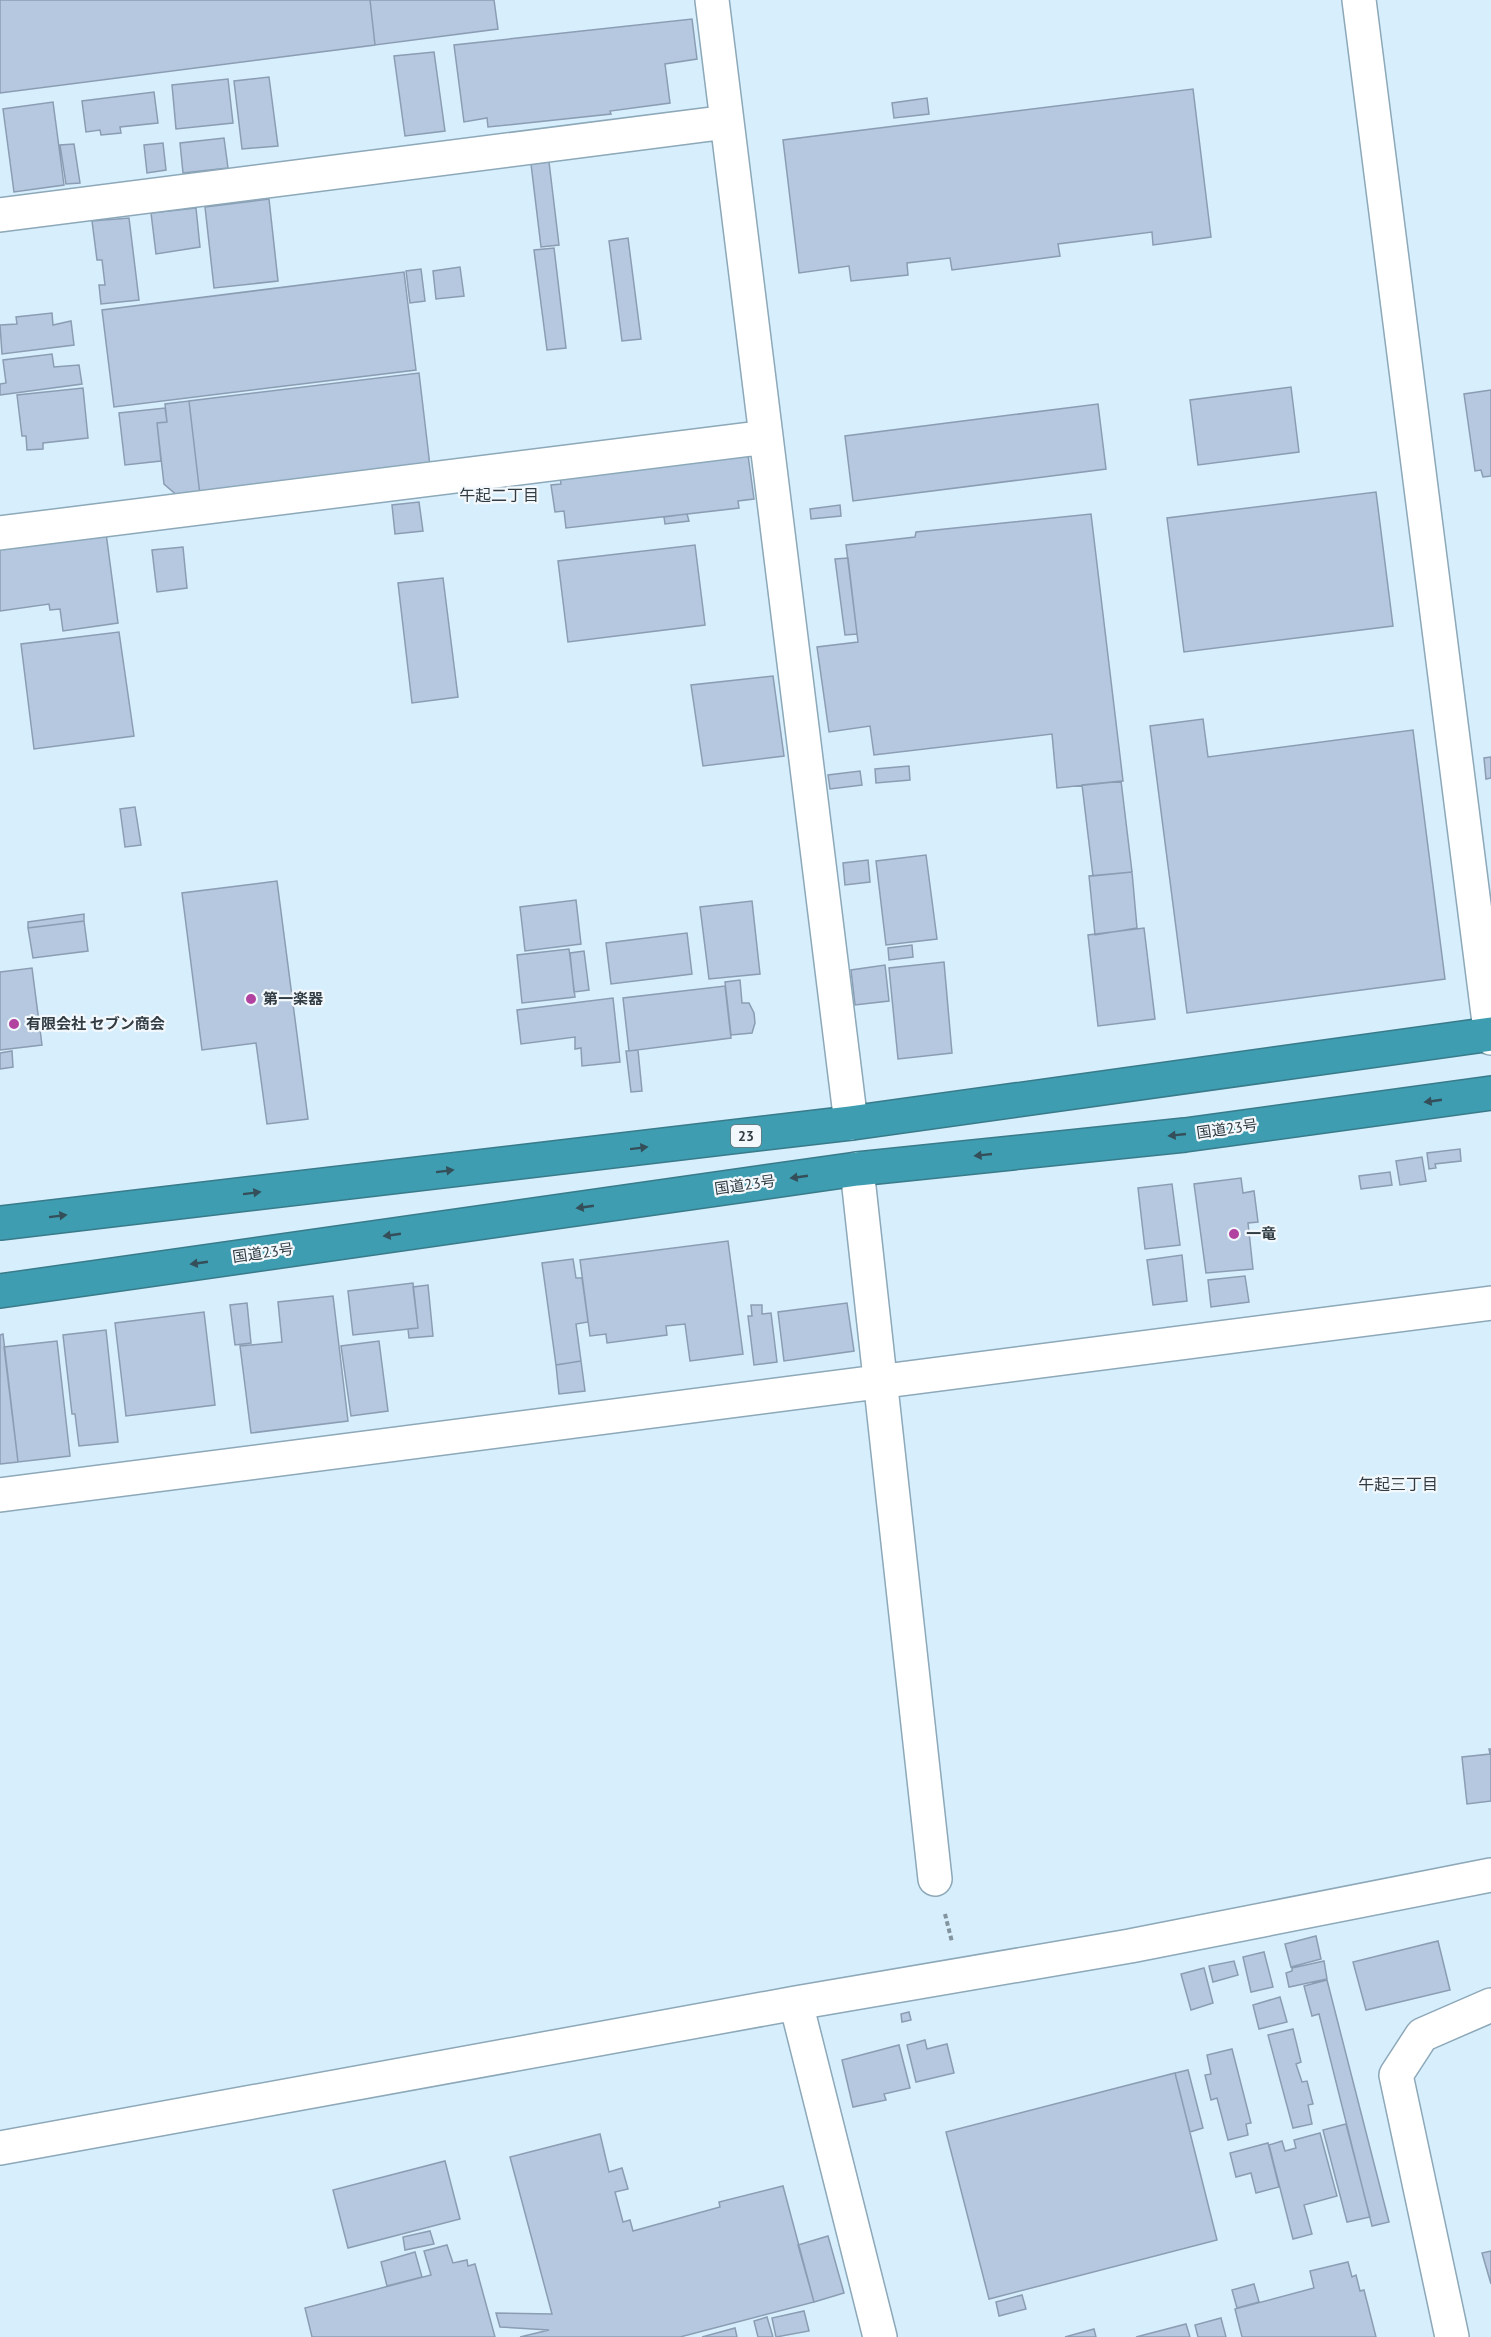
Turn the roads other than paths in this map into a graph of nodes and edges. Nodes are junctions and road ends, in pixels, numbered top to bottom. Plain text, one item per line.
1 (712, 0) edge
2 (1359, 0) edge
3 (727, 122) junction
4 (0, 215) edge
5 (766, 436) junction
6 (0, 533) edge
7 (1491, 1036) edge
8 (1491, 1093) edge
9 (851, 1124) junction
10 (857, 1168) junction
11 (0, 1223) edge
12 (0, 1291) edge
13 (1491, 1303) edge
14 (879, 1381) junction
15 (0, 1495) edge
16 (1491, 1875) edge
17 (935, 1879) road end
18 (796, 2002) junction
19 (1491, 2005) edge
20 (0, 2148) edge
21 (880, 2337) edge
22 (1452, 2337) edge

1 - 3 street
2 - 7 street
3 - 4 street
3 - 5 street
5 - 6 street
5 - 9 street
7 - 9 highway, 23
8 -> 10 highway, 国道23号
11 -> 9 highway, 23
10 -> 12 highway, 国道23号
10 - 14 street
13 - 14 street
14 - 15 street
14 - 17 street
16 - 18 street
18 - 20 street
18 - 21 street
19 - 22 street

